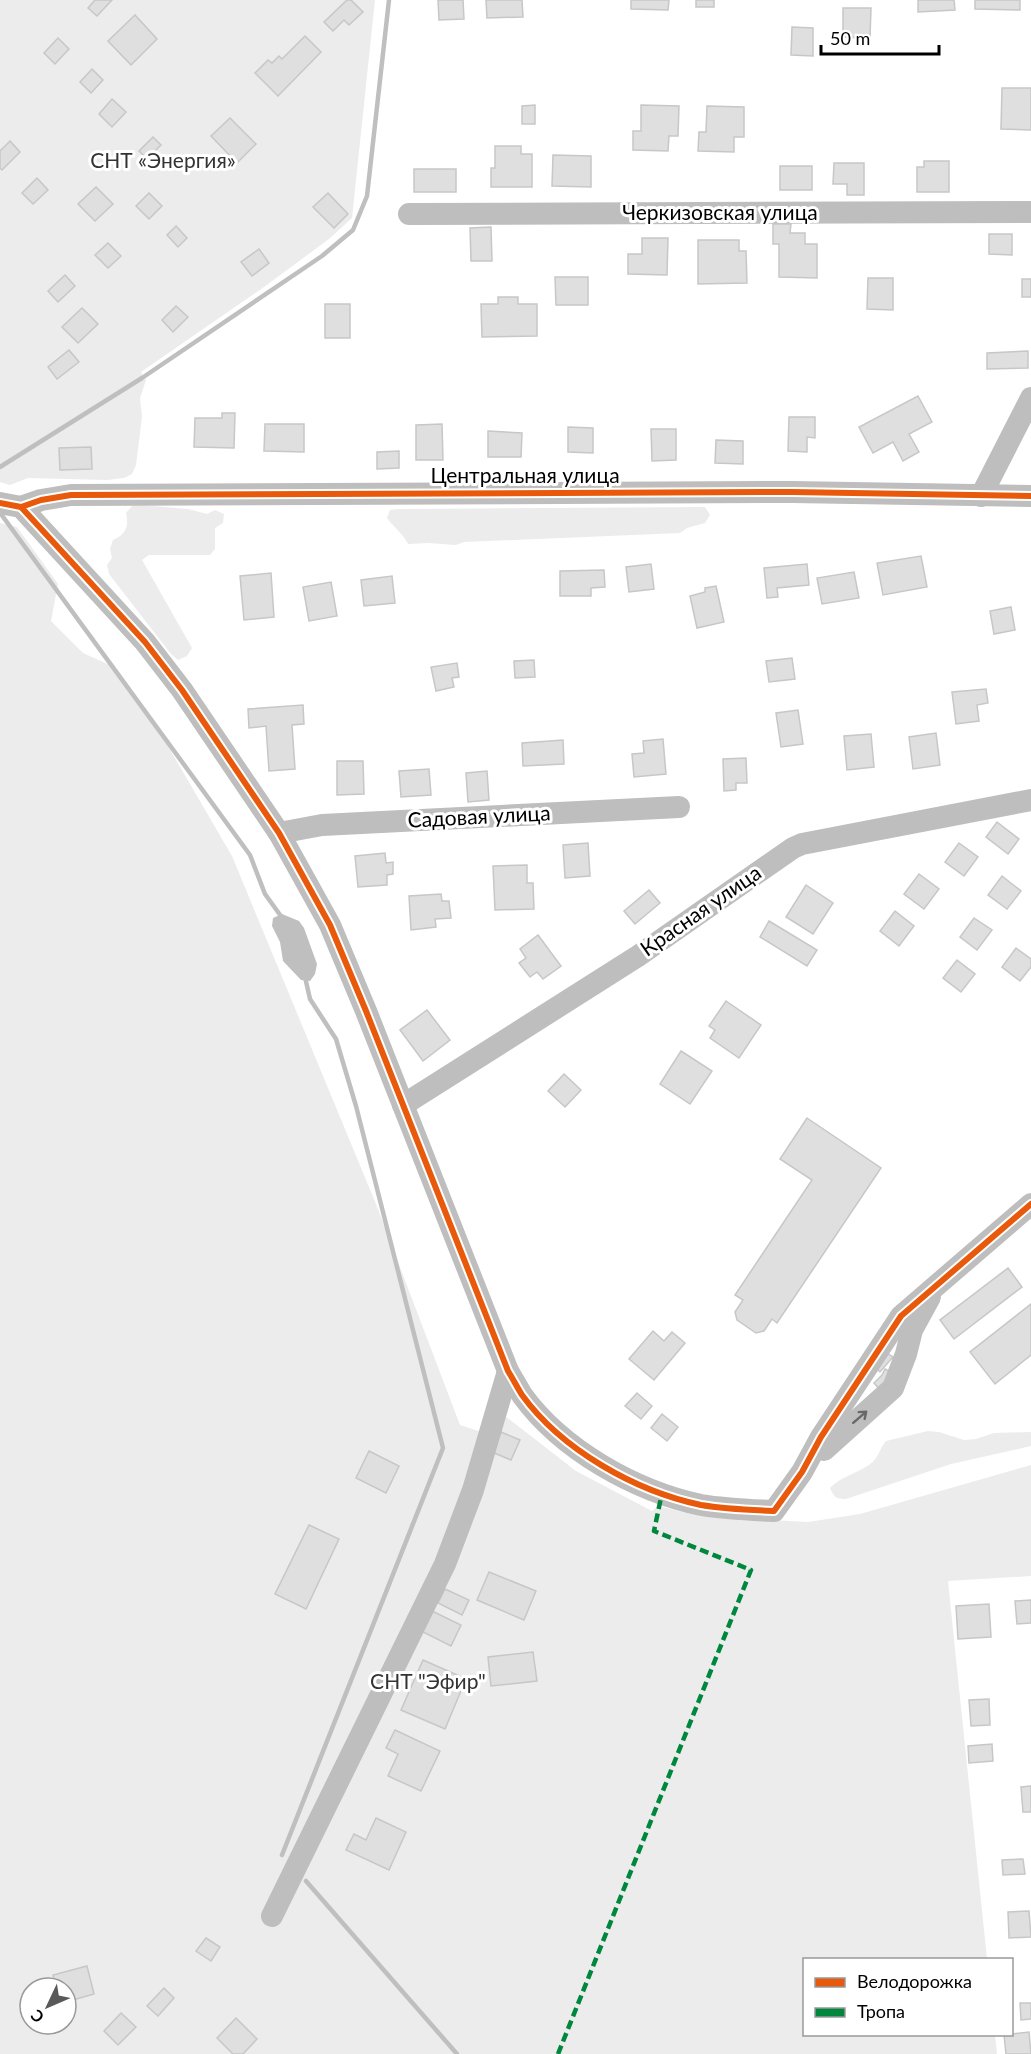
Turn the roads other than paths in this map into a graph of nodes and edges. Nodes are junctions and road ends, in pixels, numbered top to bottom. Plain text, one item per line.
1 (1031, 212) edge
2 (409, 214) dead end
3 (1031, 398) edge
4 (981, 496) junction
5 (1031, 496) edge
6 (10, 505) edge
7 (1031, 800) edge
8 (679, 807) dead end
9 (279, 833) junction
10 (403, 1106) junction
11 (1031, 1204) edge
12 (940, 1280) junction
13 (508, 1371) junction
14 (802, 1472) junction
15 (272, 1916) dead end

1 - 2 street, Черкизовская улица
3 - 4 street
4 - 5 street, Центральная улица
4 - 6 street, Центральная улица
6 - 9 street
7 - 10 street, Красная улица
8 - 9 street, Садовая улица
9 - 10 street
10 - 13 street
11 - 12 street
12 - 14 street
14 -> 12 street
13 - 14 street
13 - 15 street

